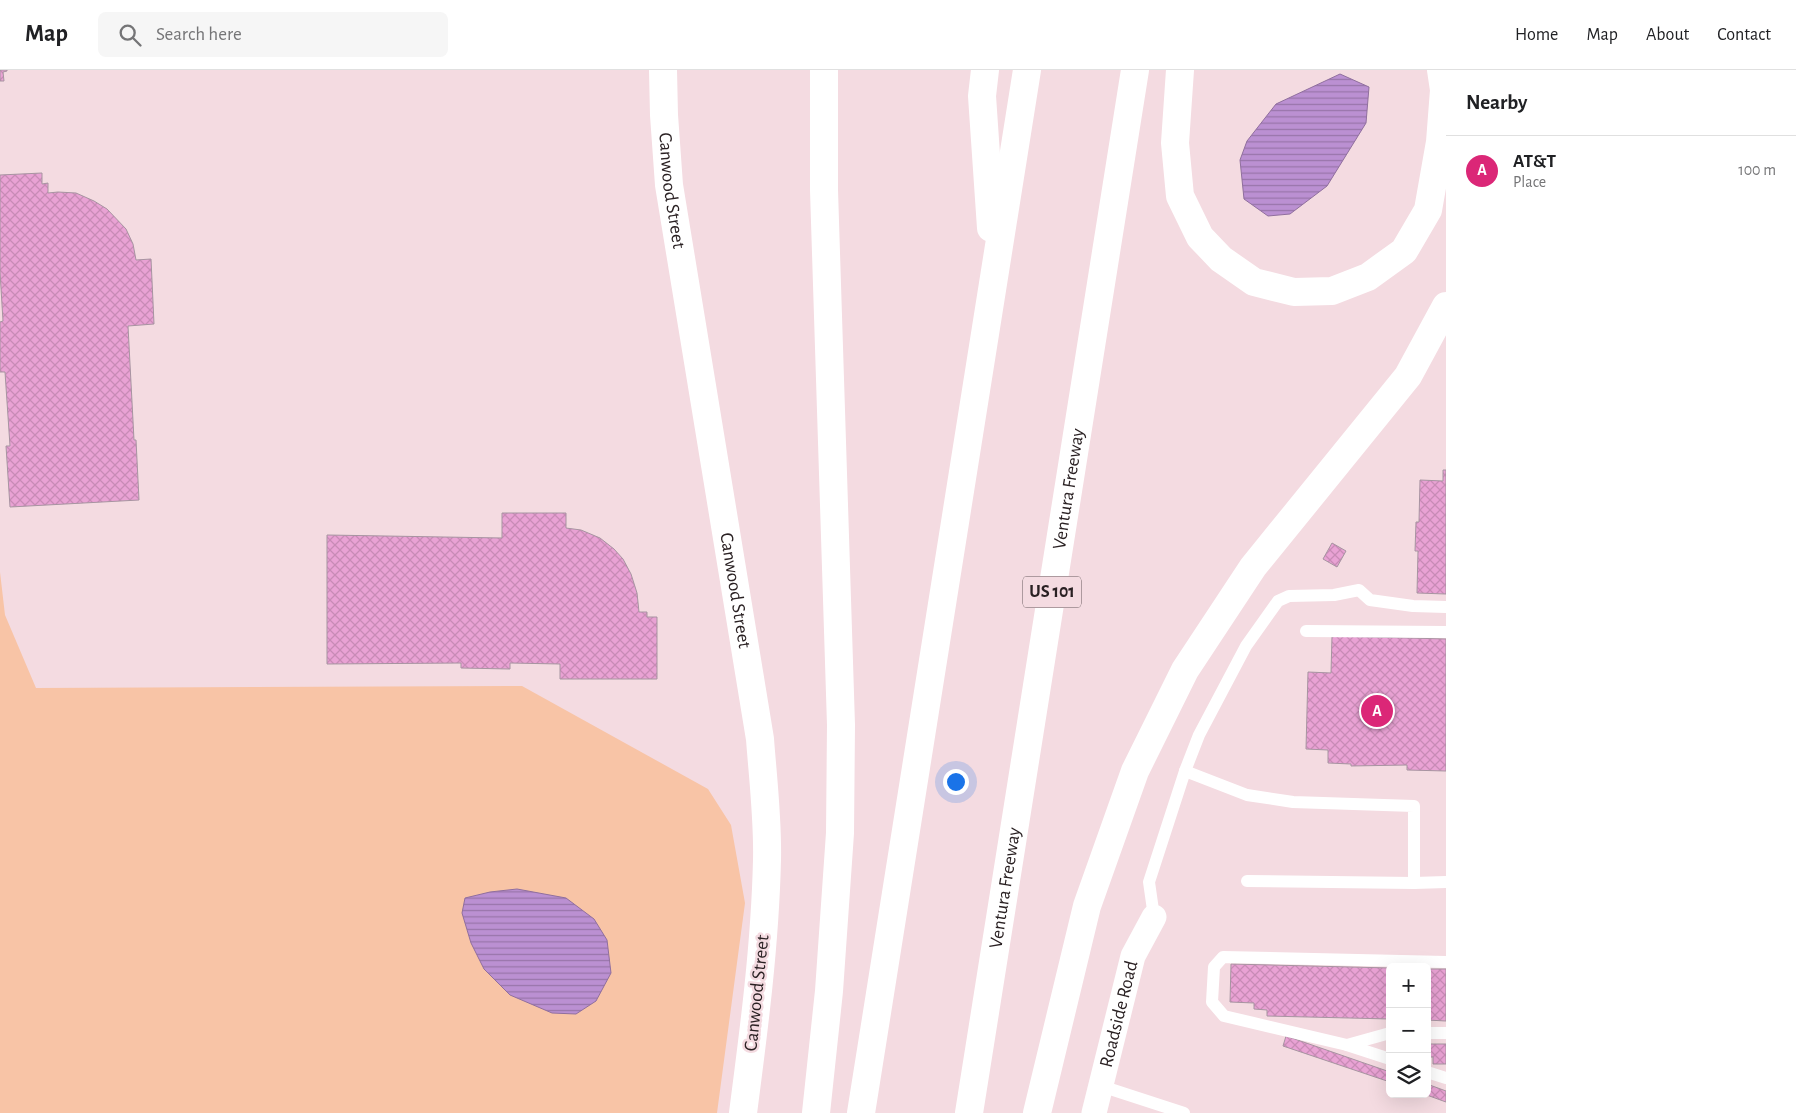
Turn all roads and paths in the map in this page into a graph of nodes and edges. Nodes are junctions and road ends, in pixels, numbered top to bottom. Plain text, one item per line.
1 (663, 70) edge
2 (824, 70) edge
3 (985, 70) edge
4 (1027, 70) edge
5 (1135, 70) edge
6 (1180, 70) edge
7 (1441, 70) edge
8 (994, 279) junction
9 (1446, 306) edge
10 (1446, 607) edge
11 (1306, 630) dead end
12 (1446, 632) edge
13 (1185, 771) junction
14 (1247, 881) dead end
15 (1446, 882) edge
16 (1414, 883) junction
17 (1154, 917) joint
18 (1446, 962) edge
19 (1431, 1032) edge
20 (1446, 1033) edge
21 (1386, 1034) edge
22 (1347, 1045) junction
23 (1386, 1058) edge
24 (1431, 1073) edge
25 (1446, 1078) edge
26 (1101, 1086) junction
27 (744, 1113) edge
28 (816, 1113) edge
29 (862, 1113) edge
30 (969, 1113) edge
31 (1037, 1113) edge
32 (1094, 1113) edge
33 (1184, 1113) edge

1 - 27 main road, Canwood Street
2 - 28 main road
3 - 8 main road
4 - 8 main road
5 - 30 main road, Ventura Freeway / US 101
6 - 7 main road
8 - 29 main road
9 - 31 main road
10 - 13 lane
11 - 12 lane
13 - 16 lane
13 - 17 lane
14 - 16 lane
15 - 16 lane
17 - 26 street, Roadside Road
18 - 22 lane
19 - 20 lane
21 - 22 lane
22 - 23 lane
24 - 25 lane
26 - 32 street, Roadside Road
26 - 33 lane

